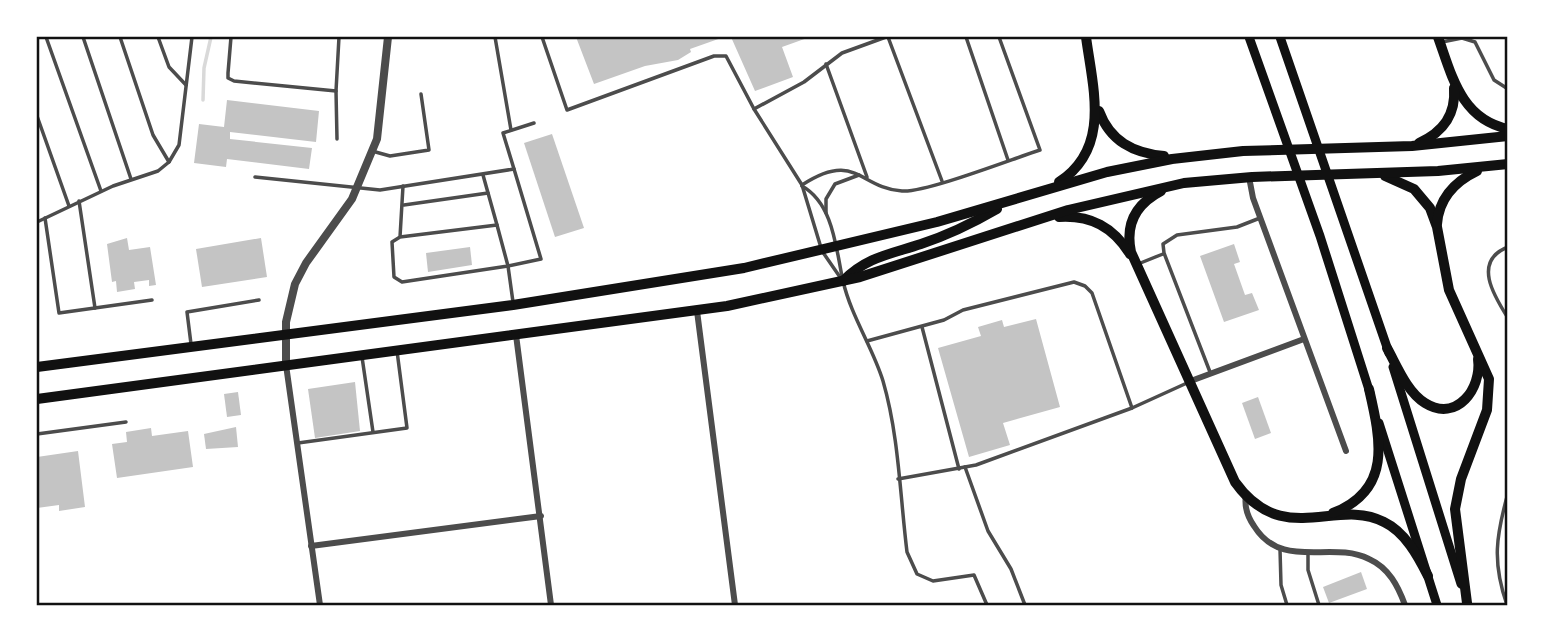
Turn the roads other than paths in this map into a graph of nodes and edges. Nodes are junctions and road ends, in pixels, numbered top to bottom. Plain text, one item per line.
1 (46, 37) edge
2 (83, 37) edge
3 (120, 37) edge
4 (158, 37) edge
5 (192, 37) edge
6 (231, 37) edge
7 (339, 37) edge
8 (388, 37) edge
9 (495, 37) edge
10 (542, 37) edge
11 (887, 37) edge
12 (966, 37) edge
13 (999, 37) edge
14 (1086, 37) edge
15 (1249, 37) edge
16 (1280, 37) edge
17 (1439, 40) edge
18 (826, 64) junction
19 (1453, 78) junction
20 (186, 85) junction
21 (1508, 89) edge
22 (337, 91) junction
23 (1094, 93) junction
24 (421, 94) dead end
25 (754, 109) junction
26 (37, 116) edge
27 (534, 123) dead end
28 (1508, 129) edge
29 (511, 130) junction
30 (1508, 136) edge
31 (337, 139) dead end
32 (1412, 146) junction
33 (372, 151) junction
34 (1195, 155) junction
35 (1008, 160) junction
36 (169, 162) junction
37 (1508, 164) edge
38 (1493, 166) junction
39 (514, 169) junction
40 (1376, 173) junction
41 (483, 175) junction
42 (865, 176) junction
43 (255, 177) dead end
44 (1250, 177) junction
45 (131, 179) junction
46 (942, 181) junction
47 (1184, 183) junction
48 (802, 185) junction
49 (358, 186) junction
50 (403, 186) junction
51 (1044, 190) junction
52 (101, 191) junction
53 (488, 193) junction
54 (1014, 199) junction
55 (79, 201) junction
56 (404, 205) junction
57 (69, 206) junction
58 (37, 215) edge
59 (45, 218) junction
60 (1260, 218) junction
61 (828, 219) junction
62 (1042, 219) junction
63 (38, 221) edge
64 (496, 225) junction
65 (1437, 227) junction
66 (400, 237) junction
67 (838, 247) junction
68 (1508, 247) edge
69 (822, 251) junction
70 (1164, 253) junction
71 (508, 265) junction
72 (1136, 265) junction
73 (843, 281) junction
74 (152, 300) dead end
75 (259, 300) dead end
76 (513, 304) junction
77 (95, 308) junction
78 (698, 311) junction
79 (1508, 318) edge
80 (922, 327) junction
81 (285, 333) junction
82 (516, 335) junction
83 (1304, 339) junction
84 (867, 341) junction
85 (191, 346) junction
86 (1387, 348) junction
87 (397, 349) junction
88 (1475, 350) junction
89 (362, 355) junction
90 (286, 365) junction
91 (37, 367) edge
92 (1210, 374) junction
93 (1188, 382) junction
94 (1369, 390) junction
95 (37, 399) edge
96 (1132, 408) junction
97 (126, 422) dead end
98 (373, 433) junction
99 (37, 434) edge
100 (296, 444) junction
101 (1346, 451) dead end
102 (965, 467) junction
103 (959, 469) junction
104 (898, 479) junction
105 (1508, 494) edge
106 (1246, 495) junction
107 (541, 516) junction
108 (1313, 519) junction
109 (311, 546) junction
110 (1280, 549) junction
111 (1308, 554) junction
112 (1428, 576) junction
113 (1468, 604) edge
114 (320, 605) edge
115 (551, 605) edge
116 (735, 605) edge
117 (987, 605) edge
118 (1025, 605) edge
119 (1287, 605) edge
120 (1319, 605) edge
121 (1405, 605) edge
122 (1437, 605) edge
123 (1507, 605) edge

1 - 52 lane
2 - 45 lane
3 - 36 lane
4 - 20 lane
5 - 20 lane
6 - 22 lane
7 - 22 lane
8 - 33 street
9 - 29 lane
10 - 25 lane
11 - 18 lane
11 - 46 lane
12 - 35 lane
13 - 35 lane
14 - 23 highway
15 - 94 main road
16 - 86 main road
17 - 19 highway
17 - 21 lane
18 - 25 lane
18 - 42 lane
19 - 28 highway
19 - 32 highway
20 - 36 lane
22 - 31 lane
23 - 34 highway
23 - 51 highway
24 - 33 lane
25 - 48 lane
26 - 57 lane
27 - 29 lane
29 - 39 lane
30 - 32 highway
32 - 34 highway
33 - 49 street
34 - 51 highway
35 - 46 lane
36 - 45 lane
37 - 38 highway
38 - 40 highway
38 - 65 highway
39 - 41 lane
39 - 71 lane
40 - 44 highway
40 - 65 highway
41 - 50 lane
41 - 53 lane
42 - 46 lane
42 - 48 lane
42 - 61 lane
43 - 49 lane
44 - 47 highway
44 - 60 street
45 - 52 lane
47 - 62 highway
47 - 72 highway
48 - 61 lane
48 - 69 lane
49 - 50 lane
49 - 81 street
50 - 56 lane
51 - 54 highway
52 - 55 lane
53 - 56 lane
53 - 64 lane
54 - 67 highway
54 - 73 highway
55 - 57 lane
55 - 77 lane
56 - 66 lane
57 - 59 lane
58 - 63 lane
59 - 63 lane
59 - 77 lane
60 - 70 lane
60 - 83 street
61 - 67 lane
62 - 72 highway
62 - 73 highway
64 - 66 lane
64 - 71 lane
65 - 88 highway
66 - 71 lane
67 - 69 highway
67 - 73 lane
68 - 79 lane
69 - 73 lane
69 - 76 highway
70 - 72 lane
70 - 92 lane
71 - 76 lane
72 - 93 highway
73 - 78 highway
73 - 84 lane
74 - 77 lane
75 - 85 lane
76 - 81 highway
78 - 82 highway
78 - 116 street
80 - 84 lane
80 - 96 lane
80 - 103 lane
81 - 85 highway
81 - 90 street
82 - 87 highway
82 - 107 street
83 - 92 street
83 - 101 street
84 - 104 lane
85 - 91 highway
86 - 88 highway
86 - 113 main road
87 - 89 highway
87 - 98 lane
88 - 113 highway
89 - 90 highway
89 - 98 lane
90 - 95 highway
90 - 100 street
92 - 93 street
93 - 96 lane
93 - 106 highway
94 - 108 highway
94 - 112 main road
96 - 102 lane
97 - 99 lane
98 - 100 lane
100 - 109 street
102 - 103 lane
102 - 118 lane
103 - 104 lane
104 - 117 lane
105 - 123 lane
106 - 108 highway
106 - 110 street
107 - 109 street
107 - 115 street
108 - 112 highway
109 - 114 street
110 - 111 street
110 - 119 lane
111 - 120 lane
111 - 121 street
112 - 122 main road

